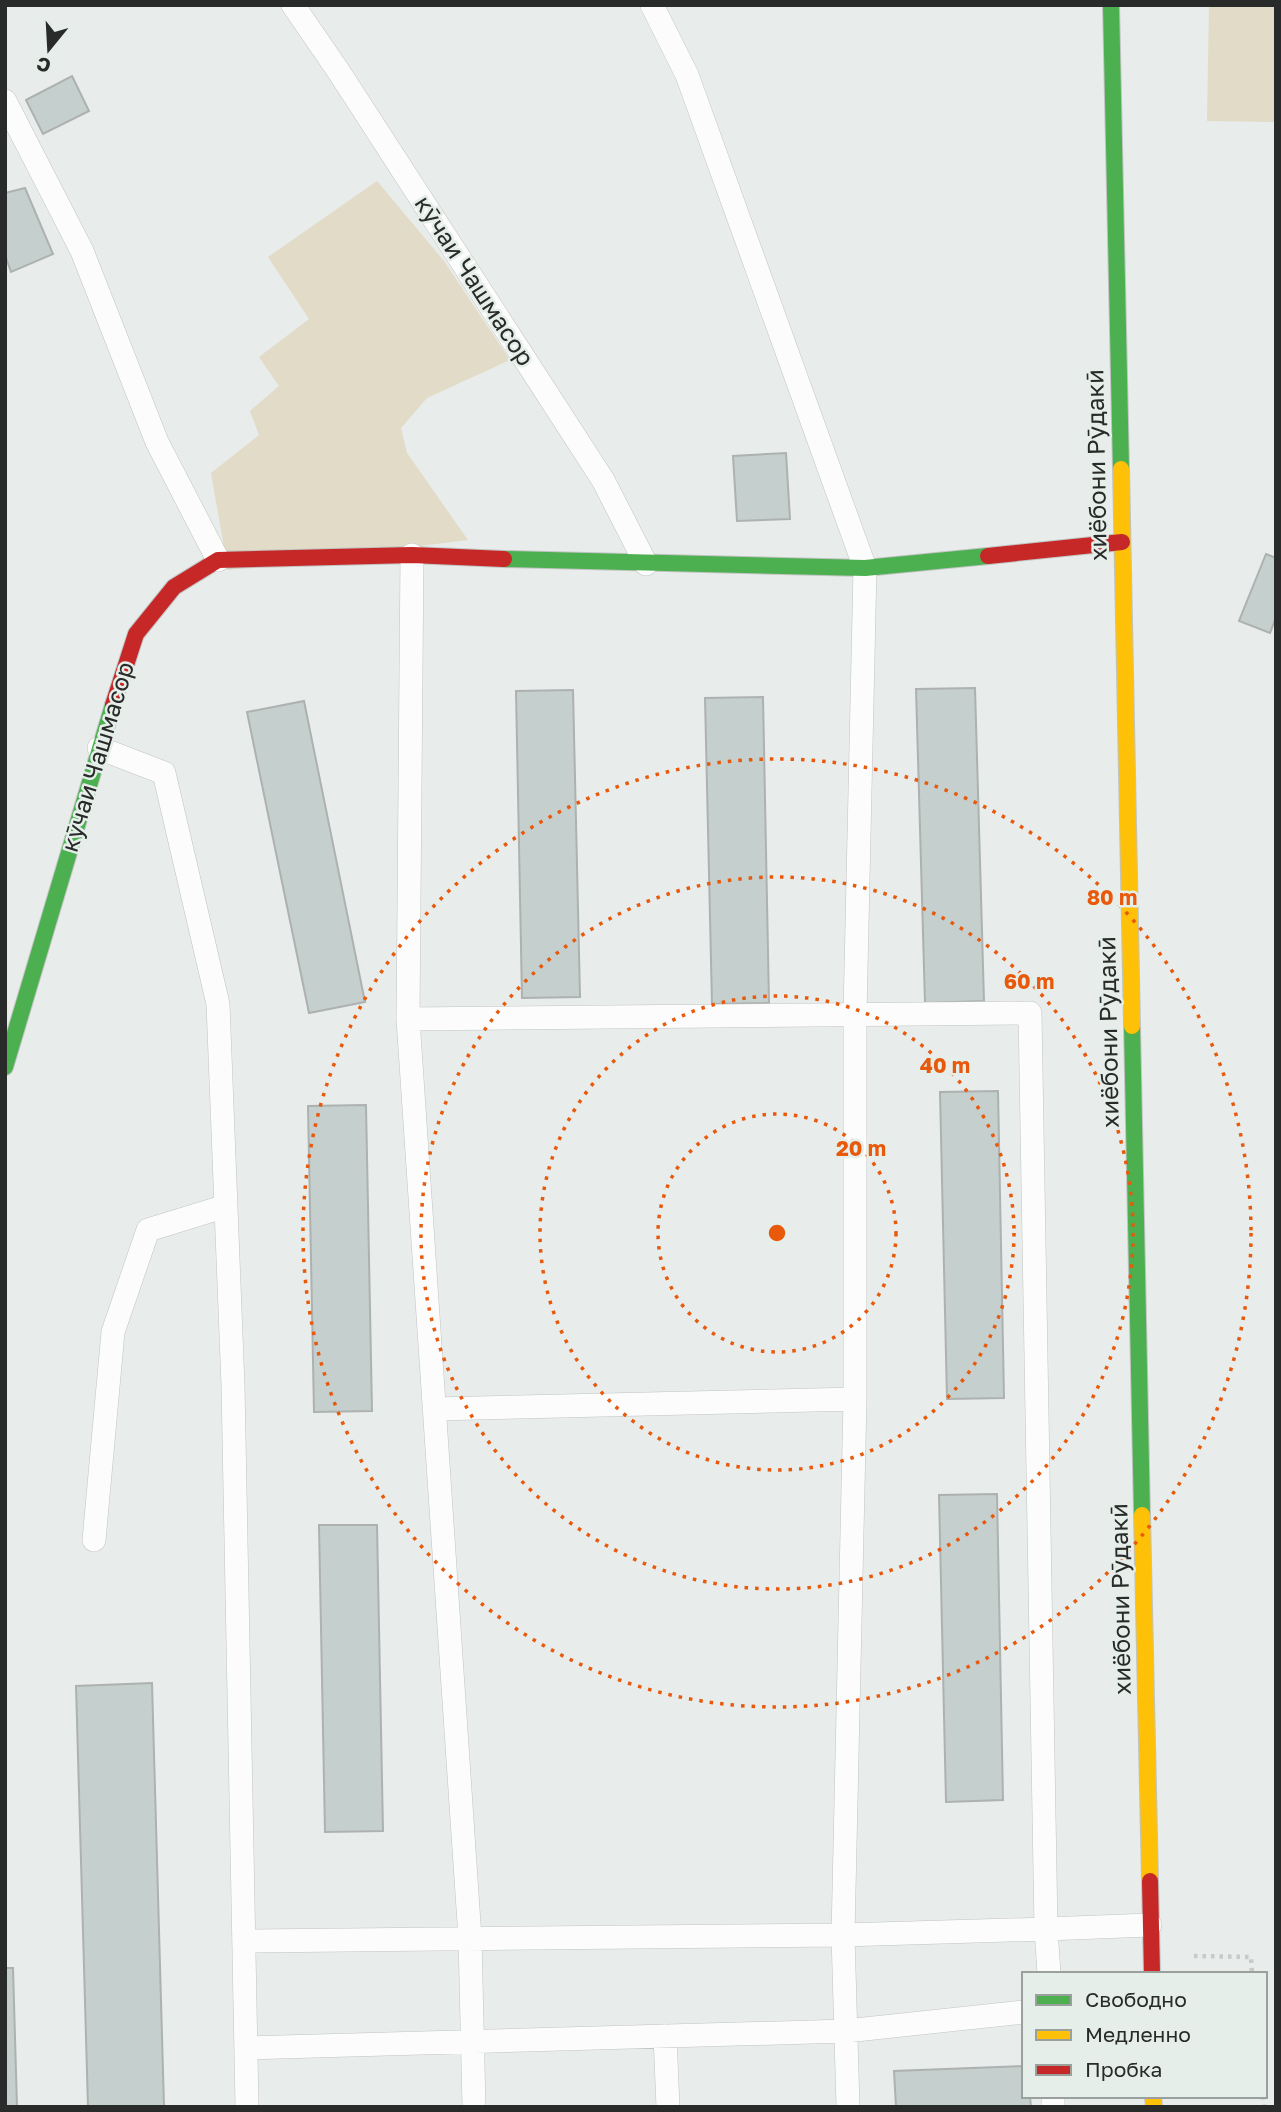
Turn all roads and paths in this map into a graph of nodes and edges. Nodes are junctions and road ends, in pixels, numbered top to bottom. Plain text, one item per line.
1 (293, 5) edge
2 (653, 5) edge
3 (1111, 5) edge
4 (5, 101) edge
5 (1122, 542) junction
6 (412, 555) junction
7 (218, 560) junction
8 (646, 564) junction
9 (865, 568) junction
10 (99, 748) junction
11 (5, 985) edge
12 (29, 989) junction
13 (855, 1014) junction
14 (408, 1019) junction
15 (5, 1067) edge
16 (226, 1206) junction
17 (855, 1399) junction
18 (435, 1409) junction
19 (94, 1540) dead end
20 (1150, 1925) junction
21 (1046, 1929) junction
22 (843, 1935) junction
23 (470, 1938) junction
24 (245, 1941) junction
25 (1194, 1956) dead end
26 (1049, 1972) edge
27 (1152, 1972) edge
28 (1252, 1972) edge
29 (1022, 2012) edge
30 (846, 2031) junction
31 (665, 2036) junction
32 (472, 2043) junction
33 (246, 2048) junction
34 (247, 2107) edge
35 (474, 2107) edge
36 (668, 2107) edge
37 (848, 2107) edge

1 - 8 lane, кӯчаи Чашмасор
2 - 9 lane
3 - 5 main road, хиёбони Рӯдакӣ
4 - 7 lane
5 - 9 main road
5 - 20 main road, хиёбони Рӯдакӣ
6 - 7 main road
6 - 8 main road
6 - 14 lane
7 - 10 main road, кӯчаи Чашмасор
8 - 9 main road
9 - 13 lane
10 - 12 main road, кӯчаи Чашмасор
10 - 16 lane
11 - 12 lane
12 - 15 main road, кӯчаи Чашмасор
13 - 14 lane
13 - 17 lane
13 - 21 lane
14 - 18 lane
16 - 19 lane
16 - 24 lane
17 - 18 lane
17 - 22 lane
18 - 23 lane
20 - 21 lane
20 - 27 main road, хиёбони Рӯдакӣ
21 - 22 lane
21 - 26 lane
22 - 23 lane
22 - 30 lane
23 - 24 lane
23 - 32 lane
24 - 33 lane
25 - 28 path
29 - 30 lane
30 - 31 lane
30 - 37 lane
31 - 32 lane
31 - 36 lane
32 - 33 lane
32 - 35 lane
33 - 34 lane

